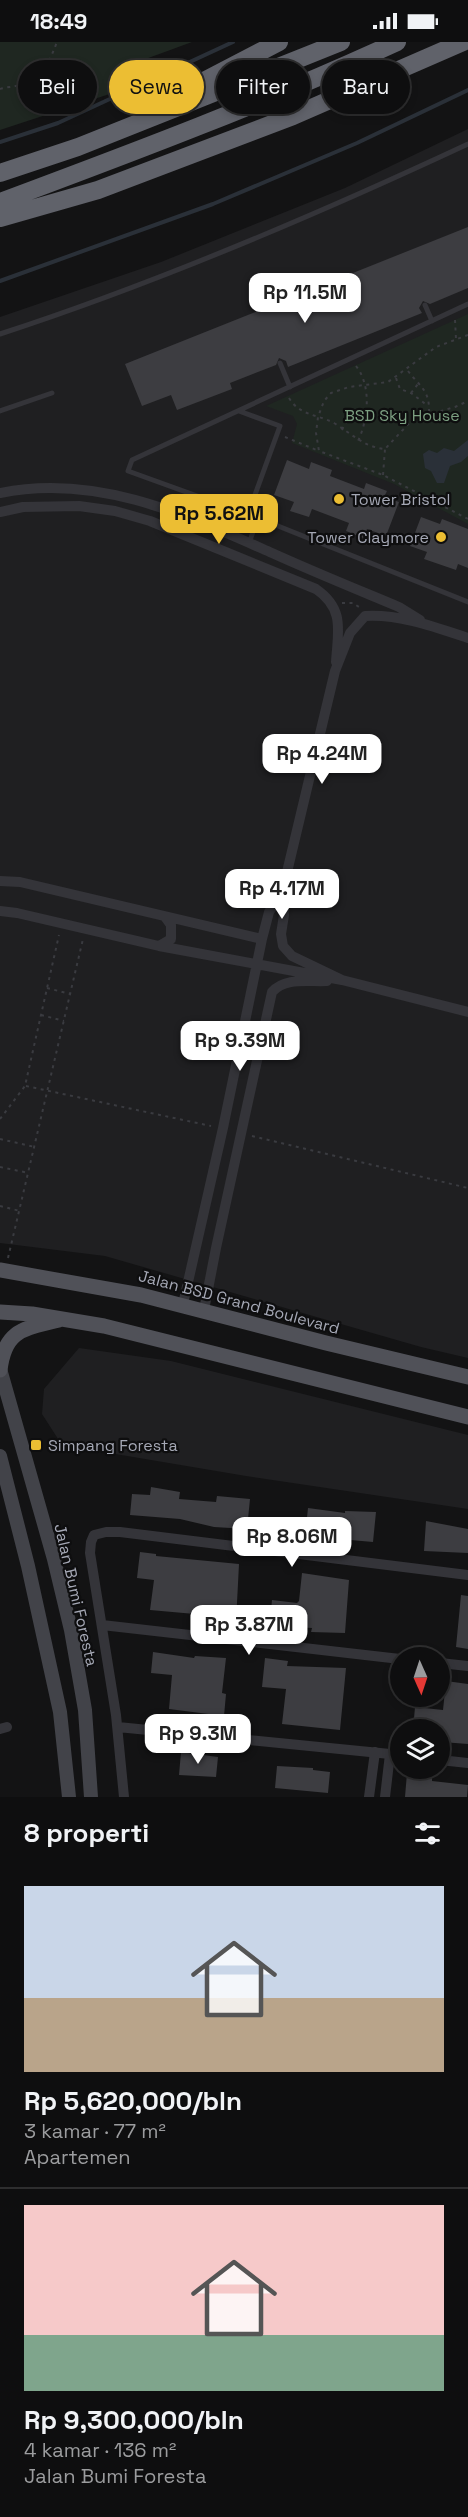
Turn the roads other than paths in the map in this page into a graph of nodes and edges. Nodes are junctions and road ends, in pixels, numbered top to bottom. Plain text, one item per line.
1 (279, 42) edge
2 (341, 42) edge
3 (397, 42) edge
4 (463, 42) edge
5 (468, 144) edge
6 (78, 147) junction
7 (0, 173) edge
8 (0, 202) edge
9 (0, 218) edge
10 (468, 304) edge
11 (425, 305) dead end
12 (432, 321) junction
13 (0, 334) edge
14 (280, 363) dead end
15 (288, 389) junction
16 (52, 393) dead end
17 (0, 411) edge
18 (239, 411) junction
19 (0, 493) edge
20 (236, 510) junction
21 (0, 512) edge
22 (248, 514) junction
23 (258, 518) junction
24 (228, 534) junction
25 (249, 543) junction
26 (322, 575) junction
27 (316, 589) junction
28 (468, 602) edge
29 (429, 625) junction
30 (468, 639) edge
31 (335, 671) junction
32 (0, 881) edge
33 (282, 893) junction
34 (0, 911) edge
35 (165, 918) junction
36 (262, 939) junction
37 (159, 946) junction
38 (258, 963) junction
39 (342, 980) junction
40 (468, 1012) edge
41 (195, 1244) junction
42 (216, 1248) junction
43 (3, 1270) edge
44 (183, 1304) junction
45 (204, 1310) junction
46 (0, 1312) edge
47 (64, 1318) junction
48 (0, 1369) edge
49 (468, 1377) edge
50 (468, 1417) edge
51 (0, 1456) edge
52 (468, 1575) edge
53 (102, 1624) junction
54 (390, 1658) edge
55 (450, 1664) edge
56 (468, 1666) edge
57 (118, 1727) junction
58 (375, 1752) junction
59 (390, 1754) edge
60 (450, 1761) edge
61 (468, 1763) edge
62 (390, 1778) edge
63 (69, 1797) edge
64 (91, 1797) edge
65 (124, 1797) edge
66 (369, 1797) edge
67 (386, 1797) edge

1 - 6 highway
2 - 6 highway
3 - 8 highway
4 - 9 highway
5 - 13 lane
6 - 7 highway
10 - 12 lane
11 - 12 lane
12 - 15 lane
14 - 15 lane
15 - 18 lane
16 - 17 lane
18 - 20 lane
18 - 22 lane
19 - 24 street
20 - 22 lane
20 - 24 lane
21 - 27 street
22 - 23 lane
23 - 25 lane
23 - 28 lane
24 - 25 street
25 - 26 street
26 - 27 street
26 - 29 street
27 - 31 street
29 - 30 street
29 - 31 street
31 - 33 street
32 - 35 street
33 - 36 street
33 - 39 street
34 - 37 street
35 - 36 street
35 - 37 street
36 - 38 street
37 - 38 street
38 - 39 street
38 - 41 street
39 - 40 street
39 - 42 street
41 - 42 street
41 - 44 street
42 - 45 street
43 - 44 main road, Jalan BSD Grand Boulevard
44 - 45 main road, Jalan BSD Grand Boulevard
45 - 49 main road, Jalan BSD Grand Boulevard
46 - 47 main road
47 - 48 main road
47 - 50 main road
48 - 64 main road, Jalan Bumi Foresta
51 - 63 main road
52 - 53 street
53 - 54 street
53 - 57 street
55 - 56 street
57 - 58 street
57 - 65 street
58 - 59 street
58 - 66 street
60 - 61 street
62 - 67 street

